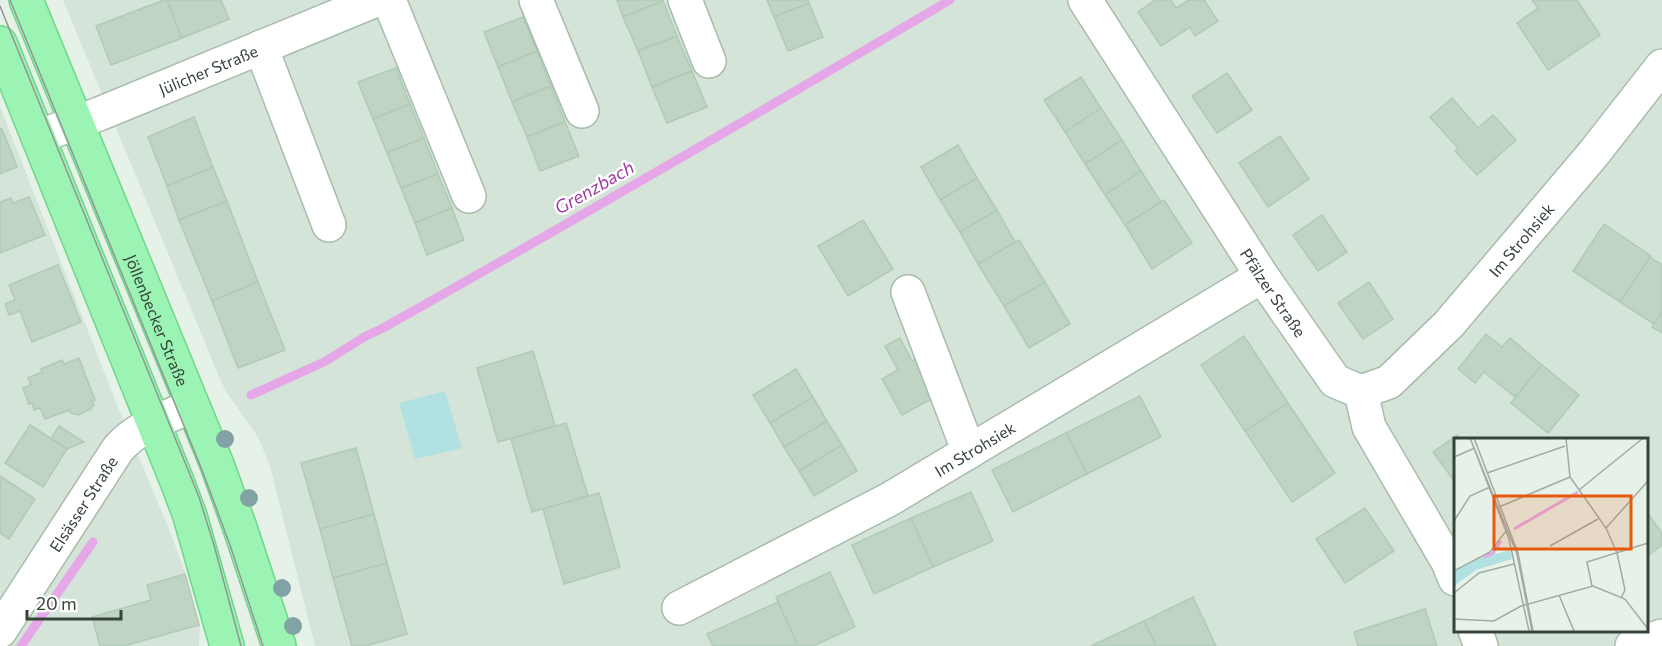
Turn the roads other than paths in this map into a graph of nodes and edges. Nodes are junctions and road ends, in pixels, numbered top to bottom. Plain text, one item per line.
1 (26, 0) edge
2 (376, 0) edge
3 (389, 0) edge
4 (536, 0) edge
5 (685, 0) edge
6 (1085, 0) edge
7 (0, 43) edge
8 (261, 47) junction
9 (709, 61) dead end
10 (1662, 66) edge
11 (582, 111) dead end
12 (75, 123) junction
13 (38, 137) junction
14 (469, 196) dead end
15 (329, 225) dead end
16 (1262, 276) junction
17 (908, 292) dead end
18 (1361, 392) junction
19 (192, 406) junction
20 (153, 423) junction
21 (969, 452) junction
22 (1454, 577) edge
23 (679, 608) dead end
24 (0, 631) edge
25 (1475, 631) edge
26 (1662, 636) edge
27 (227, 646) edge
28 (279, 646) edge
29 (1481, 646) edge
30 (1632, 646) edge

1 - 12 main road, Jöllenbecker Straße
2 - 8 street, Jülicher Straße
3 - 14 street
4 - 11 street
5 - 9 street
6 - 16 street, Pfälzer Straße
7 - 13 main road
8 - 12 street, Jülicher Straße
8 - 15 street
10 - 18 street, Im Strohsiek
12 - 13 street, Jülicher Straße
12 - 19 main road, Jöllenbecker Straße
13 - 20 main road
16 - 18 street, Pfälzer Straße
16 - 21 street, Im Strohsiek
17 - 21 street
18 - 22 street
19 - 20 street, Elsässer Straße
19 - 28 main road, Jöllenbecker Straße
20 - 24 street, Elsässer Straße
20 - 27 main road
21 - 23 street, Im Strohsiek
25 - 29 street
26 - 30 street

